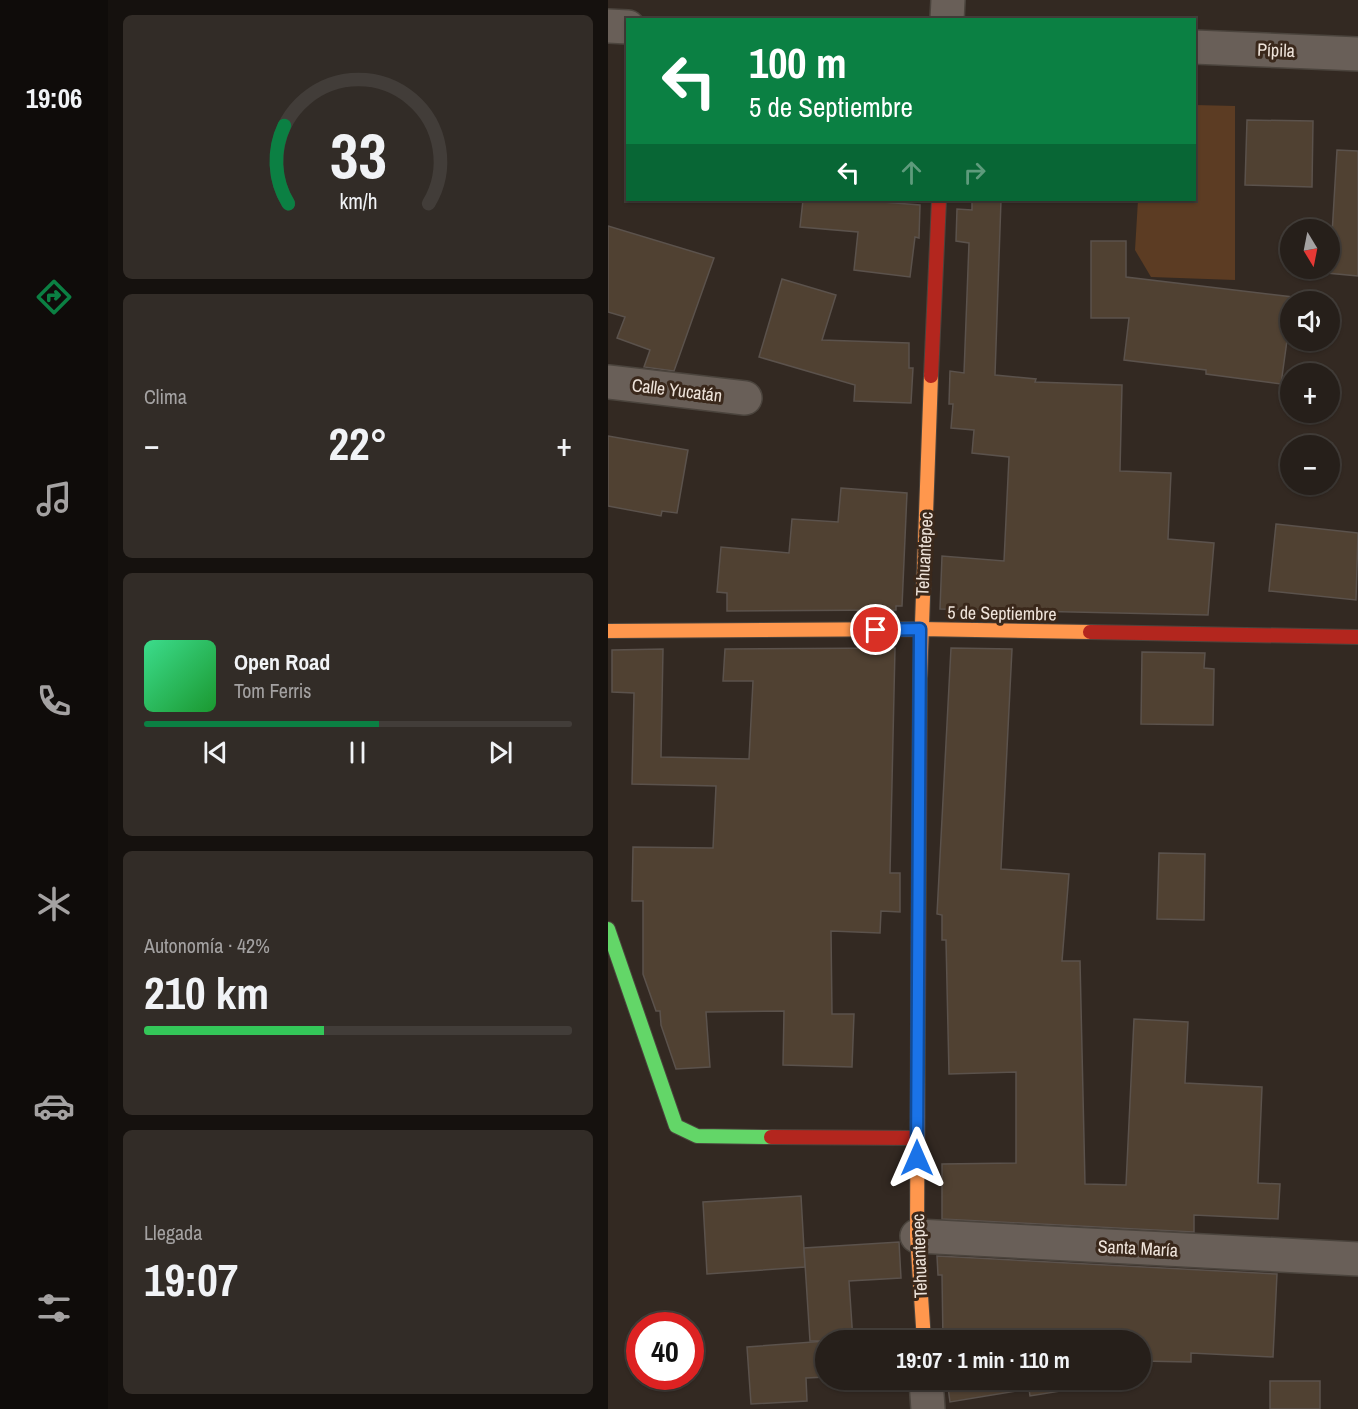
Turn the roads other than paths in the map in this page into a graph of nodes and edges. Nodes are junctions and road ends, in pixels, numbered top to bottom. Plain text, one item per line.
1 (948, 0) edge
2 (947, 18) edge
3 (608, 26) edge
4 (626, 27) edge
5 (1196, 47) edge
6 (1358, 54) edge
7 (939, 201) edge
8 (608, 382) edge
9 (745, 398) dead end
10 (920, 629) junction
11 (608, 631) edge
12 (1358, 637) edge
13 (608, 929) edge
14 (917, 1138) junction
15 (917, 1236) junction
16 (1358, 1259) edge
17 (923, 1330) edge
18 (927, 1390) edge
19 (928, 1409) edge

1 - 2 street
3 - 4 street
5 - 6 street, Pípila
7 - 10 street, Tehuantepec
8 - 9 street, Calle Yucatán
10 - 11 street, 5 de Septiembre
10 - 12 street, 5 de Septiembre
10 - 14 street, Tehuantepec
13 - 14 street
14 - 15 street, Tehuantepec
15 - 16 street, Santa María
15 - 17 street, Tehuantepec
18 - 19 street

